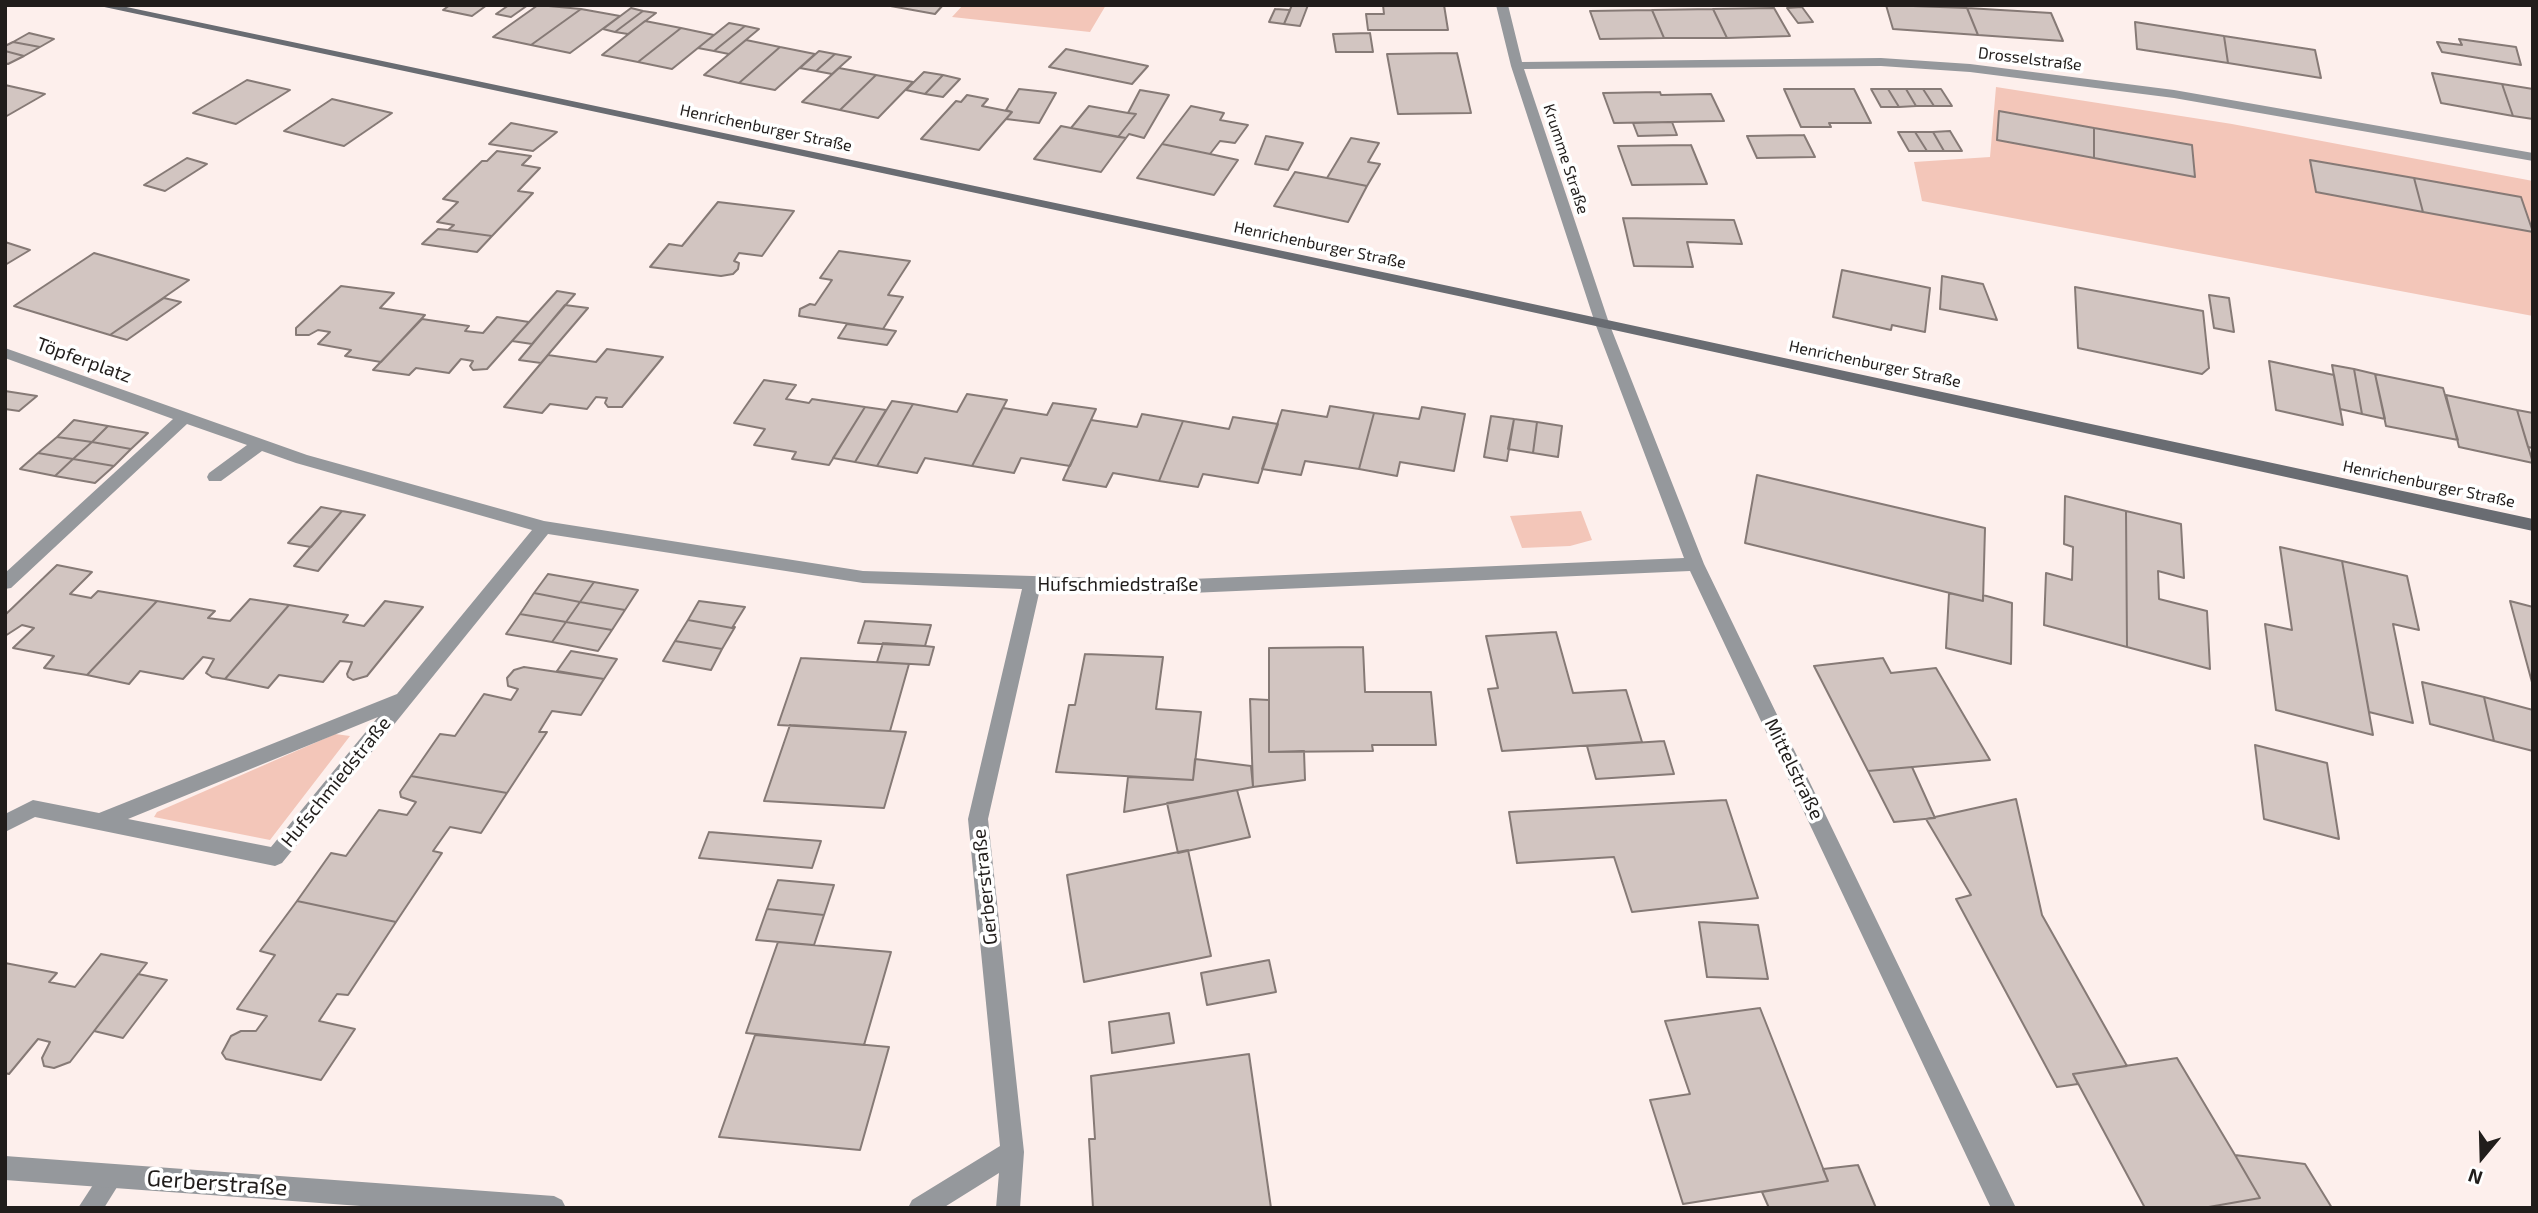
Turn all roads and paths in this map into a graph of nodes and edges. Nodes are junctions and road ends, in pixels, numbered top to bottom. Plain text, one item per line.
1 (100, 5) edge
2 (1502, 5) edge
3 (1517, 66) junction
4 (2533, 157) edge
5 (1602, 323) junction
6 (5, 353) edge
7 (150, 404) joint
8 (185, 417) junction
9 (260, 444) junction
10 (215, 477) dead end
11 (2533, 525) edge
12 (544, 527) junction
13 (1695, 564) junction
14 (5, 583) edge
15 (1032, 585) junction
16 (404, 699) junction
17 (100, 821) junction
18 (5, 824) edge
19 (1012, 1153) junction
20 (5, 1168) edge
21 (112, 1176) junction
22 (90, 1208) edge
23 (554, 1208) edge
24 (920, 1208) edge
25 (1008, 1208) edge
26 (2004, 1208) edge

1 - 5 main road, Henrichenburger Straße
2 - 3 street, Krumme Straße
3 - 4 street, Drosselstraße
3 - 5 street, Krumme Straße
5 - 11 main road, Henrichenburger Straße
5 - 13 street, Mittelstraße
6 - 7 street, Töpferplatz
7 - 8 street, Hufschmiedstraße
8 - 9 street, Hufschmiedstraße
8 - 14 street
9 - 10 street
9 - 12 street, Hufschmiedstraße
12 - 15 street, Hufschmiedstraße
12 - 16 street, Hufschmiedstraße
13 - 15 street, Hufschmiedstraße
13 - 26 street, Mittelstraße
15 - 19 street, Gerberstraße
16 - 17 street, Hufschmiedstraße
16 - 17 street, Hufschmiedstraße
17 - 18 street, Hufschmiedstraße
19 - 24 street
19 - 25 street, Gerberstraße
20 - 21 street, Gerberstraße
21 - 22 street
21 - 23 street, Gerberstraße

